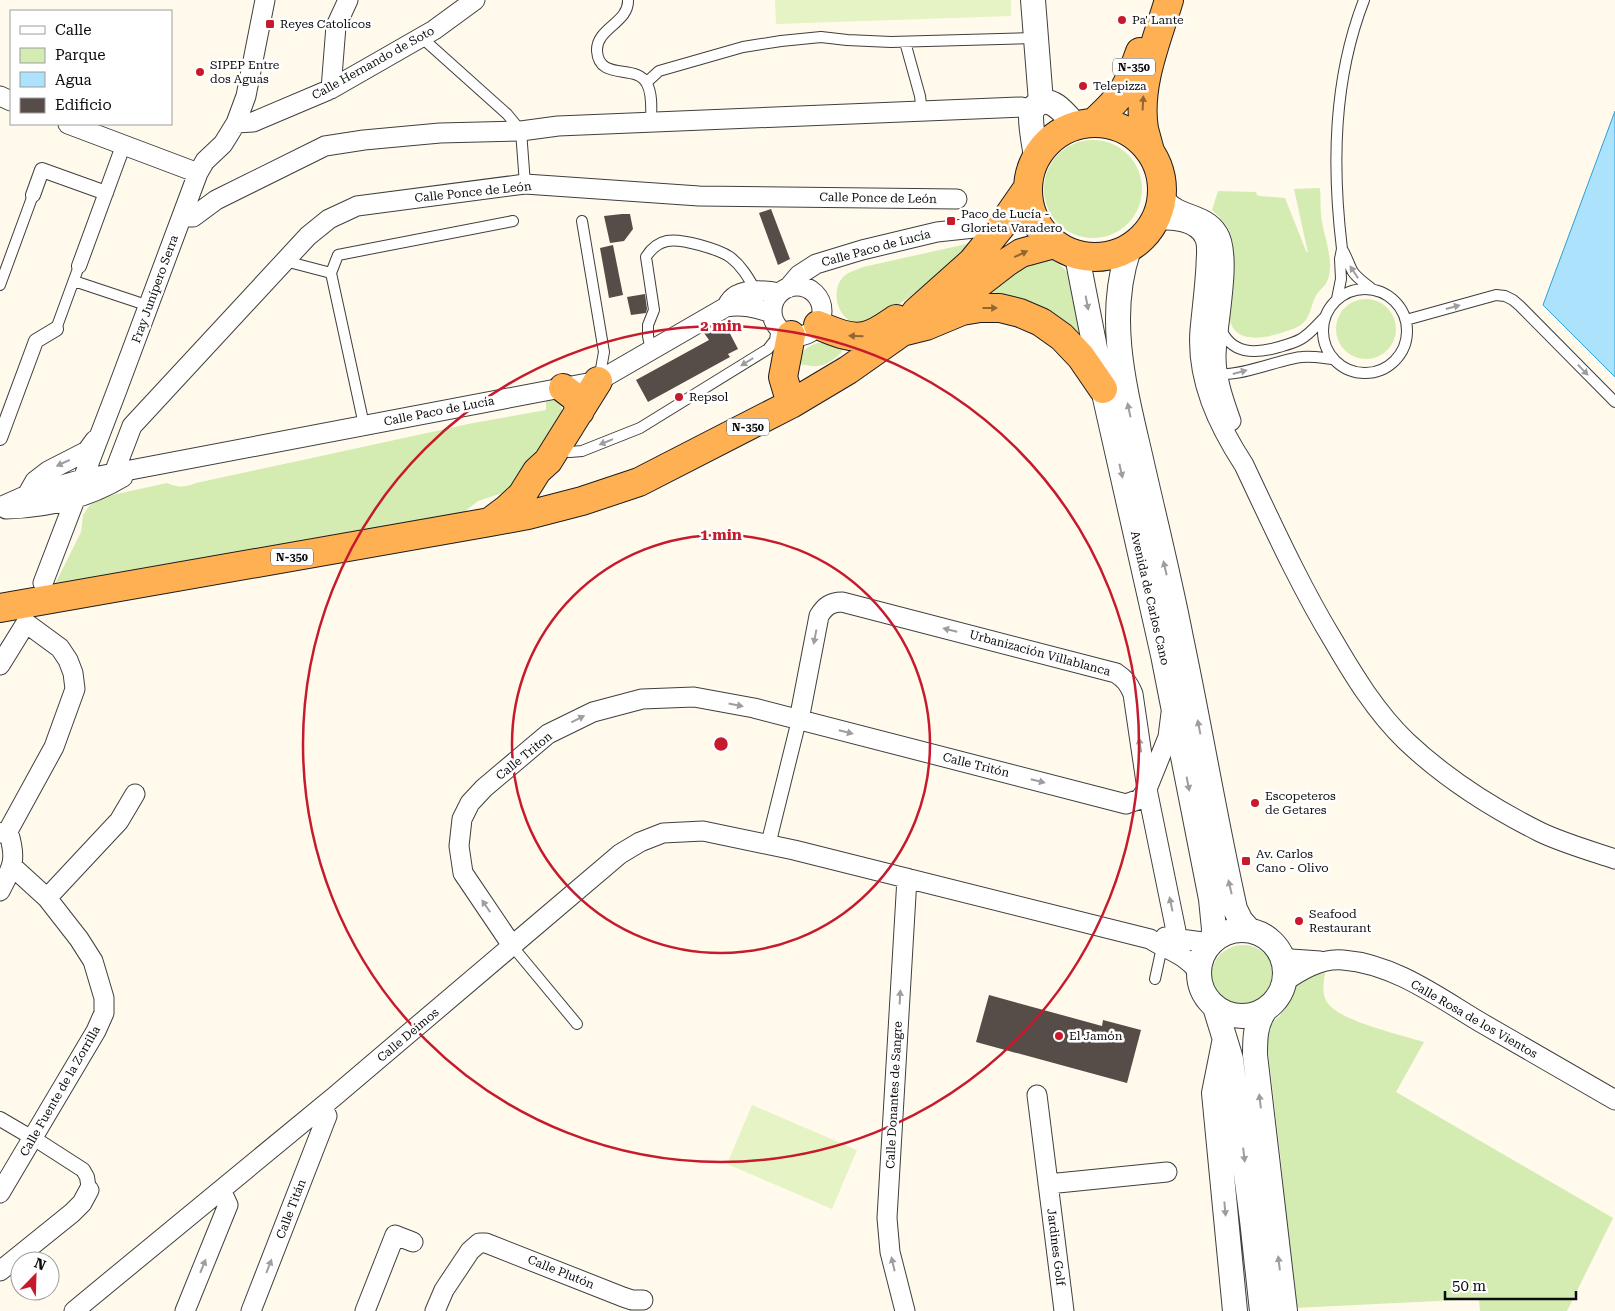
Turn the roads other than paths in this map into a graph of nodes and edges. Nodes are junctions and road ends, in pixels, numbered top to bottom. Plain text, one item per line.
1 (265, 0) edge
2 (348, 0) edge
3 (475, 0) edge
4 (628, 0) edge
5 (1033, 0) edge
6 (1156, 0) edge
7 (1169, 0) edge
8 (1181, 0) edge
9 (1364, 0) edge
10 (421, 37) junction
11 (1036, 38) junction
12 (905, 42) junction
13 (1152, 57) junction
14 (647, 82) junction
15 (331, 89) junction
16 (1037, 106) junction
17 (922, 112) junction
18 (236, 123) junction
19 (651, 123) junction
20 (1084, 124) junction
21 (70, 125) edge
22 (521, 131) junction
23 (123, 146) junction
24 (1150, 151) junction
25 (1036, 156) junction
26 (198, 174) junction
27 (525, 184) junction
28 (1027, 189) junction
29 (106, 193) junction
30 (1162, 194) junction
31 (33, 195) joint
32 (957, 199) dead end
33 (182, 217) junction
34 (513, 221) dead end
35 (582, 221) dead end
36 (1155, 221) junction
37 (1002, 225) junction
38 (1207, 248) junction
39 (1129, 249) junction
40 (1342, 249) junction
41 (1066, 250) junction
42 (285, 261) junction
43 (80, 266) joint
44 (331, 273) junction
45 (74, 281) junction
46 (0, 284) edge
47 (1373, 289) junction
48 (784, 290) junction
49 (756, 291) junction
50 (1337, 299) junction
51 (149, 306) junction
52 (726, 307) junction
53 (1325, 317) junction
54 (1406, 320) junction
55 (1218, 322) junction
56 (915, 323) junction
57 (780, 325) junction
58 (818, 325) junction
59 (56, 329) joint
60 (651, 351) junction
61 (1333, 359) junction
62 (1218, 374) junction
63 (598, 381) junction
64 (563, 388) junction
65 (1103, 389) junction
66 (1615, 402) edge
67 (791, 404) junction
68 (580, 411) junction
69 (364, 425) junction
70 (101, 433) junction
71 (0, 438) edge
72 (552, 455) junction
73 (1244, 465) junction
74 (135, 469) junction
75 (114, 473) junction
76 (83, 479) junction
77 (76, 498) junction
78 (28, 501) junction
79 (582, 501) junction
80 (0, 508) edge
81 (490, 522) junction
82 (58, 542) junction
83 (43, 583) dead end
84 (0, 608) edge
85 (0, 665) edge
86 (1172, 701) junction
87 (799, 720) junction
88 (1147, 789) junction
89 (135, 794) dead end
90 (4, 832) edge
91 (768, 845) junction
92 (1615, 860) edge
93 (6, 866) edge
94 (908, 878) junction
95 (0, 891) edge
96 (46, 898) junction
97 (1249, 930) junction
98 (1212, 942) junction
99 (1166, 944) junction
100 (513, 947) junction
101 (1281, 955) junction
102 (1326, 961) junction
103 (1198, 971) junction
104 (1155, 979) dead end
105 (1284, 982) junction
106 (1215, 1008) junction
107 (1265, 1010) junction
108 (577, 1024) dead end
109 (1224, 1038) junction
110 (1037, 1095) dead end
111 (1615, 1100) edge
112 (323, 1107) junction
113 (0, 1119) edge
114 (33, 1138) junction
115 (1168, 1172) dead end
116 (1048, 1184) junction
117 (89, 1190) joint
118 (221, 1190) junction
119 (0, 1193) edge
120 (413, 1242) dead end
121 (0, 1271) edge
122 (643, 1300) dead end
123 (74, 1311) edge
124 (185, 1311) edge
125 (251, 1311) edge
126 (365, 1311) edge
127 (434, 1311) edge
128 (905, 1311) edge
129 (1064, 1311) edge
130 (1234, 1311) edge
131 (1262, 1311) edge
132 (1285, 1311) edge

1 - 18 street, Fray Junípero Serra
2 - 15 street
3 - 10 street, Calle Hernando de Soto
4 - 14 lane
5 - 11 street
6 - 20 highway, N-350
7 - 13 highway, N-350
8 - 13 highway
9 - 40 lane
10 - 15 street, Calle Hernando de Soto
10 - 22 lane
11 - 12 lane
11 - 16 street
12 - 14 lane
12 - 17 lane
24 -> 13 highway, N-350
14 - 19 lane
15 - 18 street, Calle Hernando de Soto
16 - 17 street
16 - 20 street
16 - 25 street
17 - 19 street
18 - 26 street, Fray Junípero Serra
19 - 22 street
20 - 24 highway, N-350
20 - 25 highway, N-350
21 - 23 street
22 - 27 lane
22 - 33 street
23 - 26 street
23 - 29 street
24 - 30 highway, N-350
25 - 28 highway, N-350
26 - 33 street, Fray Junípero Serra
27 - 32 street, Calle Ponce de León
27 - 42 street, Calle Ponce de León
28 - 37 highway, N-350
28 - 41 highway, N-350
29 - 31 street
29 - 43 street
30 - 36 highway, N-350
30 - 55 street
31 - 46 lane
33 - 51 street, Fray Junípero Serra
34 - 44 lane
35 - 63 lane
36 - 38 street
36 - 39 highway, N-350
37 - 48 street, Calle Paco de Lucía
37 - 56 highway, N-350
38 - 62 lane
38 - 73 street
39 - 41 highway, N-350
97 -> 39 street, Avenida de Carlos Cano
47 -> 40 lane
40 - 50 lane
56 -> 41 highway, N-350
41 -> 65 street, Avenida de Carlos Cano
42 - 44 lane
42 - 75 street, Calle Ponce de León
43 - 45 lane
44 - 69 lane
45 - 51 lane
45 - 59 lane
47 - 50 lane
47 - 54 lane
48 - 49 street, Calle Paco de Lucía
48 - 57 street
48 - 58 street
49 - 52 street, Calle Paco de Lucía
49 - 60 lane
50 - 53 lane
51 - 70 street, Fray Junípero Serra
52 - 57 street
52 - 60 street, Calle Paco de Lucía
53 - 55 lane
53 - 61 lane
54 - 61 lane
54 -> 66 lane
55 - 62 street
56 -> 58 highway
56 -> 65 highway
56 - 67 highway, N-350
57 - 58 street
57 - 67 highway
57 -> 72 lane
59 - 71 street
60 - 63 street, Calle Paco de Lucía
62 -> 61 lane
62 - 73 street
63 - 64 street, Calle Paco de Lucía
63 - 68 highway
64 - 68 highway
64 - 69 street, Calle Paco de Lucía
65 -> 86 street, Avenida de Carlos Cano
67 - 79 highway, N-350
68 - 72 highway
69 - 74 street, Calle Paco de Lucía
70 - 76 street, Fray Junípero Serra
70 -> 78 street
72 - 79 highway
72 - 81 highway
73 - 92 street
74 - 75 street, Calle Paco de Lucía
74 - 77 street, Calle Paco de Lucía
75 - 76 street, Calle Paco de Lucía
76 - 77 street, Fray Junípero Serra
76 - 78 street, Calle Paco de Lucía
77 - 78 street, Calle Paco de Lucía
77 - 82 street, Fray Junípero Serra
78 - 80 street, Calle Paco de Lucía
78 - 82 street
79 - 81 highway, N-350
81 - 84 highway, N-350
82 - 83 street, Fray Junípero Serra
85 - 90 street
86 - 88 street
86 -> 98 street, Avenida de Carlos Cano
87 -> 88 street, Calle Tritón
88 -> 87 street, Urbanización Villablanca
87 - 91 street
100 -> 87 street, Calle Triton
99 -> 88 street, Urbanización Villablanca
89 - 96 street
90 - 93 street
91 - 94 street, Calle Deimos
91 - 100 street, Calle Deimos
93 - 95 street
93 - 96 street, Calle Fuente de la Zorrilla
94 - 99 street, Calle Deimos
128 -> 94 street, Calle Donantes de Sangre
96 - 114 street, Calle Fuente de la Zorrilla
97 - 98 street
97 - 101 street
98 - 99 street, Calle Deimos
98 - 103 street
99 - 103 street
99 - 104 lane
100 - 108 lane
100 - 112 street, Calle Deimos
101 - 102 street, Calle Rosa de los Vientos
101 - 105 street
102 - 105 street, Calle Rosa de los Vientos
102 - 111 street, Calle Rosa de los Vientos
103 - 106 street
105 - 107 street
106 - 107 street
106 - 109 street
132 -> 107 street
109 -> 130 street
109 -> 131 street
110 - 116 street, Jardines Golf
112 - 118 street, Calle Deimos
125 -> 112 street, Calle Titán
113 - 114 street
114 - 117 street
114 - 119 street, Calle Fuente de la Zorrilla
115 - 116 street
116 - 129 street, Jardines Golf
117 - 121 street
118 - 123 street, Calle Deimos
124 -> 118 street
120 - 126 street
122 - 127 street, Calle Plutón

